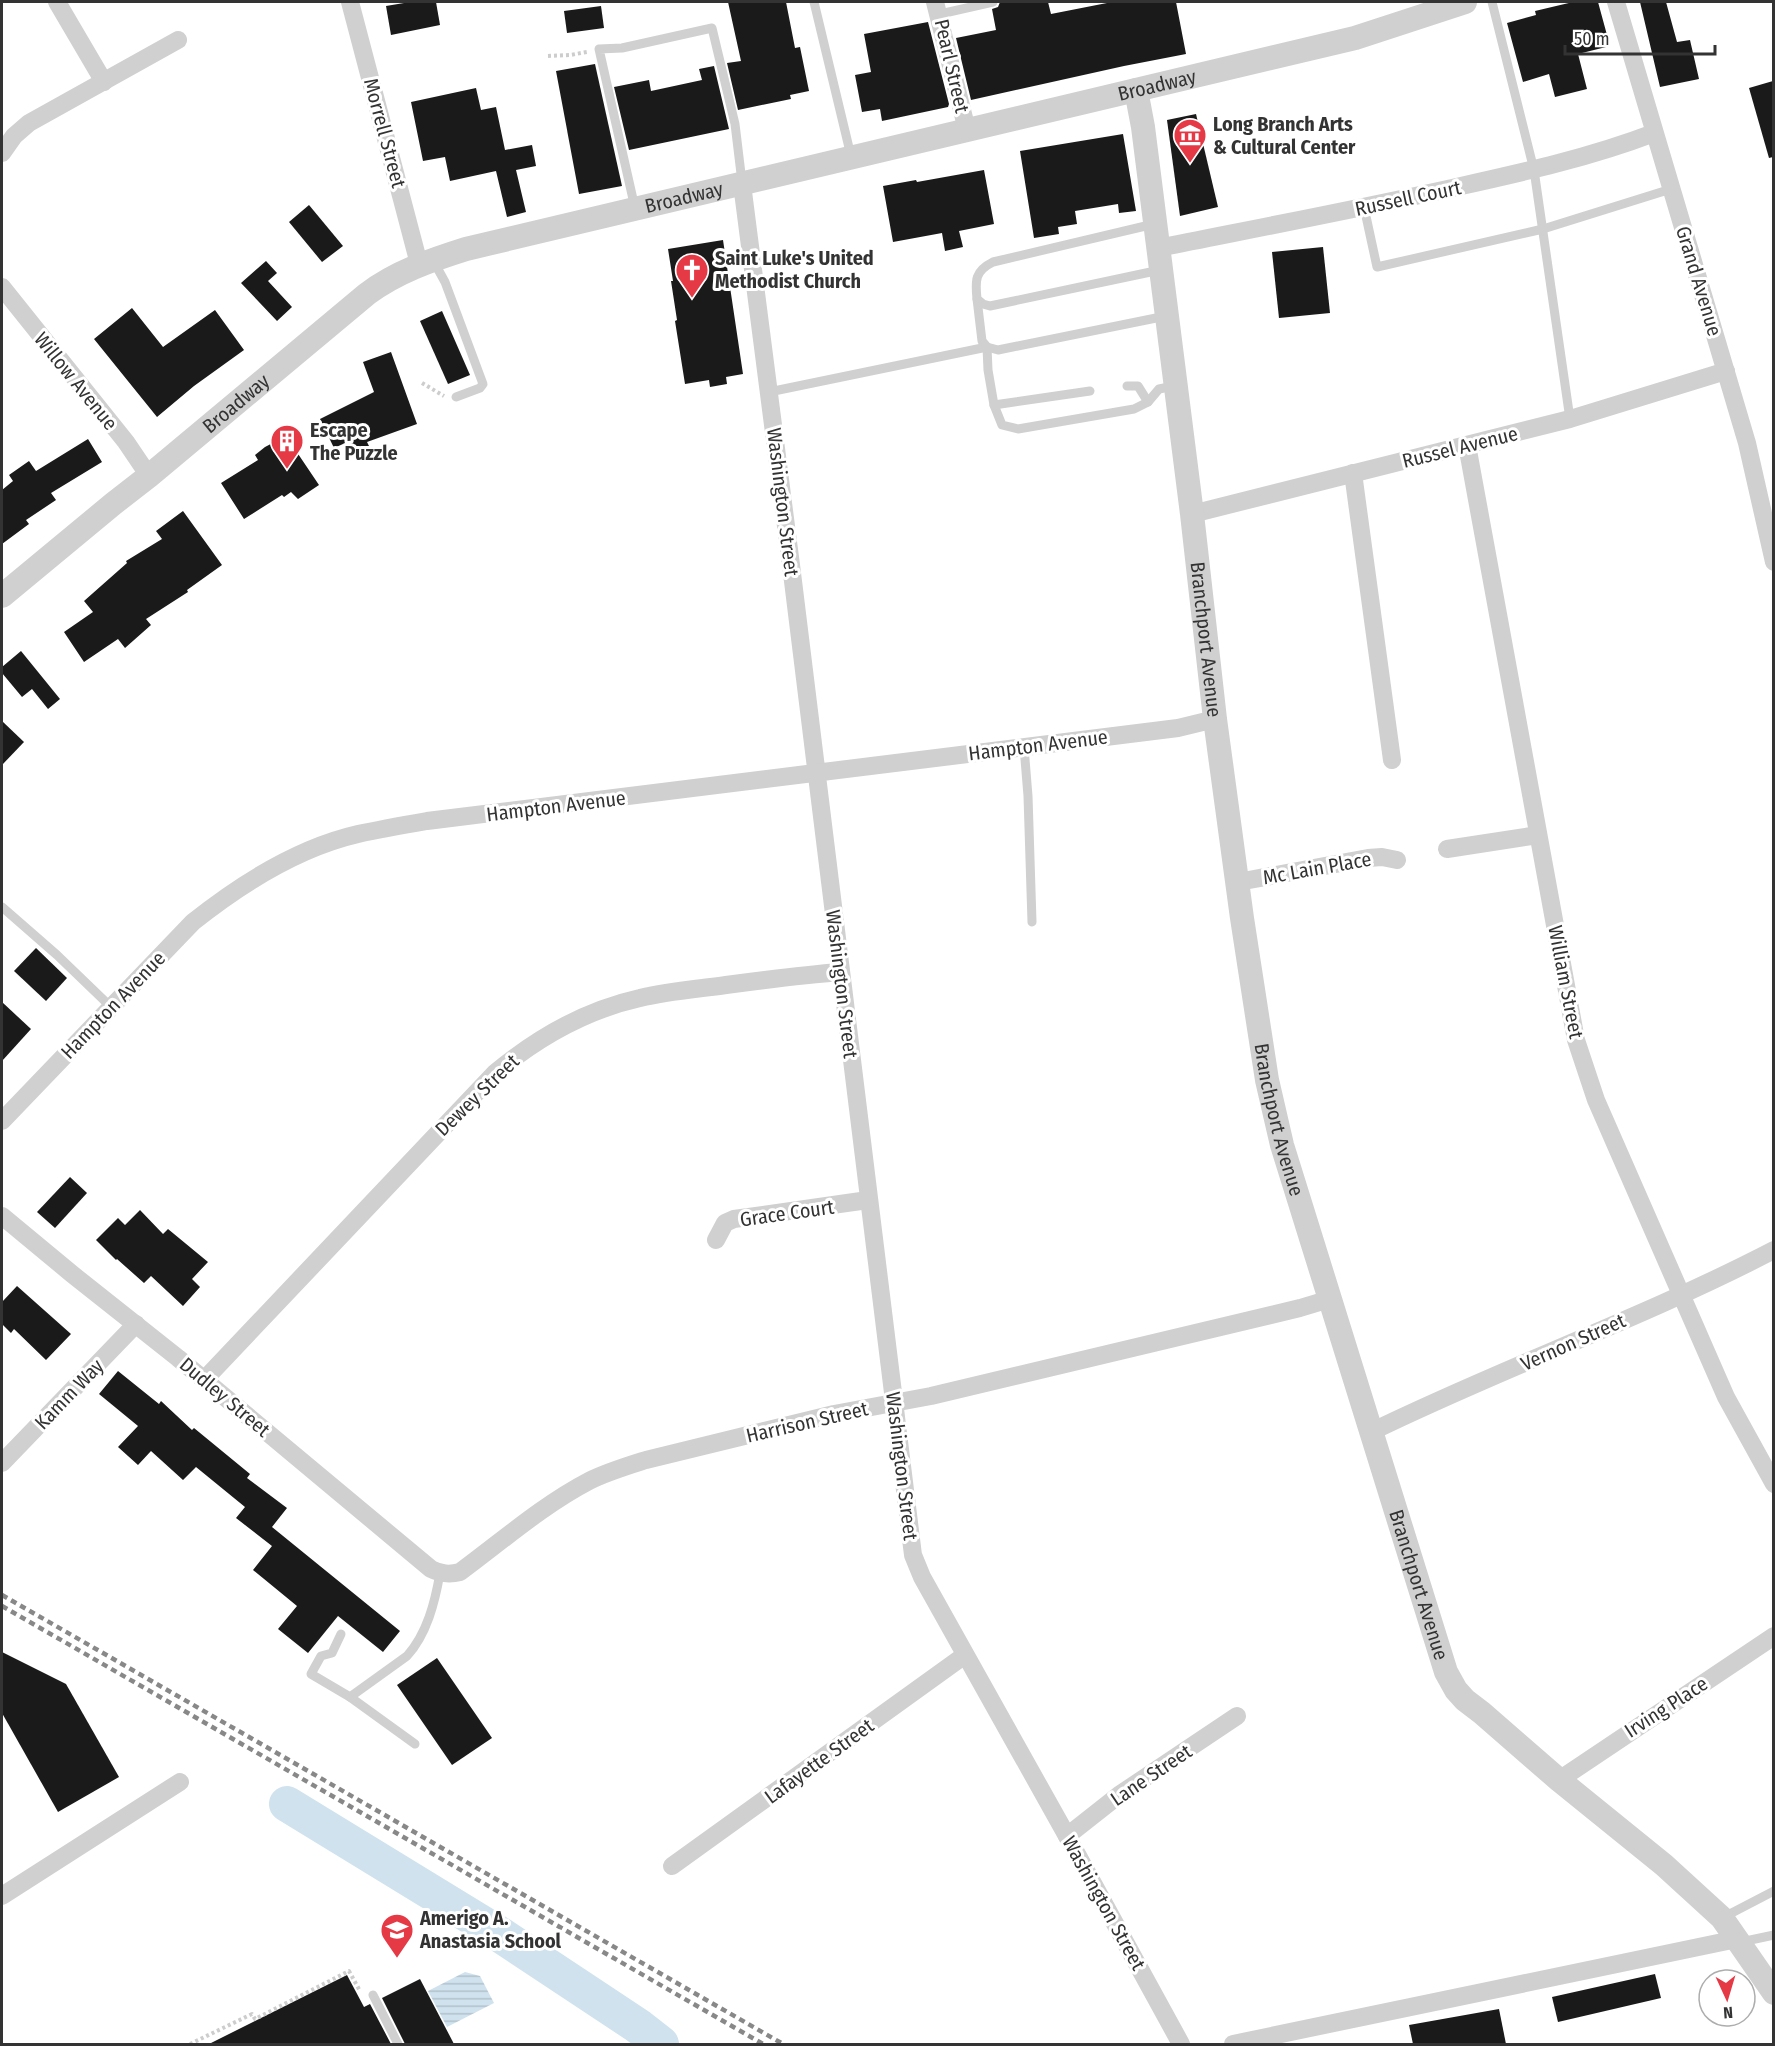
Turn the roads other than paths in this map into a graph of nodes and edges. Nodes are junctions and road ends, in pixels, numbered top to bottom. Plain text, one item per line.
1 (57, 2) edge
2 (350, 2) edge
3 (814, 2) edge
4 (993, 2) edge
5 (1466, 2) edge
6 (1492, 2) edge
7 (1616, 2) edge
8 (938, 8) edge
9 (1418, 9) edge
10 (178, 40) dead end
11 (104, 82) junction
12 (1136, 90) junction
13 (967, 130) junction
14 (1654, 133) junction
15 (2, 153) edge
16 (852, 158) junction
17 (1534, 170) junction
18 (742, 184) junction
19 (1671, 189) junction
20 (1364, 207) junction
21 (635, 209) junction
22 (1154, 224) junction
23 (1543, 229) junction
24 (1159, 259) junction
25 (426, 262) junction
26 (2, 287) edge
27 (977, 299) junction
28 (990, 306) junction
29 (1166, 316) junction
30 (979, 317) junction
31 (987, 347) junction
32 (1726, 371) junction
33 (1175, 385) junction
34 (1127, 386) dead end
35 (1090, 391) dead end
36 (769, 392) junction
37 (456, 397) road end
38 (1148, 402) junction
39 (994, 405) junction
40 (1570, 419) junction
41 (1467, 445) junction
42 (1353, 473) junction
43 (149, 476) junction
44 (1192, 514) junction
45 (1773, 562) edge
46 (2, 596) edge
47 (1215, 719) junction
48 (1024, 747) junction
49 (1392, 760) dead end
50 (816, 774) junction
51 (1538, 835) junction
52 (1447, 849) dead end
53 (1397, 860) dead end
54 (1238, 882) junction
55 (2, 907) edge
56 (1032, 922) dead end
57 (840, 972) junction
58 (111, 1007) junction
59 (2, 1121) edge
60 (868, 1200) junction
61 (2, 1216) edge
62 (716, 1240) dead end
63 (1773, 1250) edge
64 (1683, 1294) junction
65 (1330, 1299) junction
66 (136, 1324) junction
67 (204, 1380) junction
68 (894, 1402) junction
69 (1371, 1432) junction
70 (2, 1463) edge
71 (1773, 1484) edge
72 (445, 1574) junction
73 (340, 1634) dead end
74 (1773, 1636) edge
75 (965, 1655) junction
76 (350, 1697) junction
77 (1237, 1716) dead end
78 (415, 1744) dead end
79 (1559, 1780) junction
80 (180, 1782) dead end
81 (1067, 1836) junction
82 (672, 1866) dead end
83 (1773, 1891) edge
84 (2, 1896) edge
85 (1722, 1918) junction
86 (1773, 1935) edge
87 (1738, 1941) junction
88 (1773, 1993) edge
89 (373, 1995) road end
90 (398, 2044) edge
91 (1181, 2044) edge
92 (1233, 2044) edge

1 - 11 street
2 - 25 street, Morrell Street
3 - 16 lane
4 - 8 lane
5 - 9 street, Broadway
6 - 17 lane
7 - 14 street, Grand Avenue
8 - 13 street, Pearl Street
9 - 12 street, Broadway
10 - 11 street
11 - 15 street
12 - 13 street, Broadway
12 - 22 street, Branchport Avenue
13 - 16 street, Broadway
14 - 17 street, Russell Court
14 - 19 street, Grand Avenue
16 - 18 street, Broadway
17 - 20 street, Russell Court
17 - 23 lane
18 - 21 street, Broadway
18 - 21 lane, Washington Street
18 - 36 street, Washington Street
19 - 23 lane
19 - 32 street, Grand Avenue
20 - 23 lane
20 - 24 street, Russell Court
21 - 25 street, Broadway
22 - 24 street, Branchport Avenue
22 - 27 lane
23 - 40 lane
24 - 28 lane
24 - 29 street, Branchport Avenue
25 - 37 lane, Morrell Street
25 - 43 street, Broadway
26 - 43 street, Willow Avenue
27 - 28 lane
27 - 30 lane
28 - 30 lane
29 - 31 lane
29 - 33 street, Branchport Avenue
30 - 31 lane
31 - 36 lane
31 - 39 lane
32 - 40 street, Russel Avenue
32 - 45 street, Grand Avenue
33 - 38 lane
33 - 44 street, Branchport Avenue
34 - 38 lane
35 - 39 lane
36 - 50 street, Washington Street
38 - 39 lane
40 - 41 street, Russel Avenue
41 - 42 street, Russel Avenue
41 - 51 street, William Street
42 - 44 street, Russel Avenue
42 - 49 street
43 - 46 street, Broadway
44 - 47 street, Branchport Avenue
47 - 48 street, Hampton Avenue
47 - 54 street, Branchport Avenue
48 - 50 street, Hampton Avenue
48 - 56 lane
50 - 57 street, Washington Street
50 - 58 street, Hampton Avenue
51 - 52 street
51 - 64 street, William Street
53 - 54 street, Mc Lain Place
54 - 65 street, Branchport Avenue
55 - 58 lane
57 - 60 street, Washington Street
57 - 67 street, Dewey Street
58 - 59 street, Hampton Avenue
60 - 62 street, Grace Court
60 - 68 street, Washington Street
61 - 66 street, Dudley Street
63 - 64 street, Vernon Street
64 - 69 street, Vernon Street
64 - 71 street, William Street
65 - 68 street, Harrison Street
65 - 69 street, Branchport Avenue
66 - 67 street, Dudley Street
66 - 70 street, Kamm Way
67 - 72 street, Dudley Street
68 - 72 street, Harrison Street
68 - 75 street, Washington Street
69 - 79 street, Branchport Avenue
72 - 76 lane
73 - 76 lane
74 - 79 street, Irving Place
75 - 81 street, Washington Street
75 - 82 street, Lafayette Street
76 - 78 lane
77 - 81 street, Lane Street
79 - 85 street, Branchport Avenue
80 - 84 street
81 - 91 street, Washington Street
83 - 85 lane
85 - 87 street, Branchport Avenue
86 - 87 lane
87 - 88 street, Branchport Avenue
87 - 92 street
89 - 90 lane

